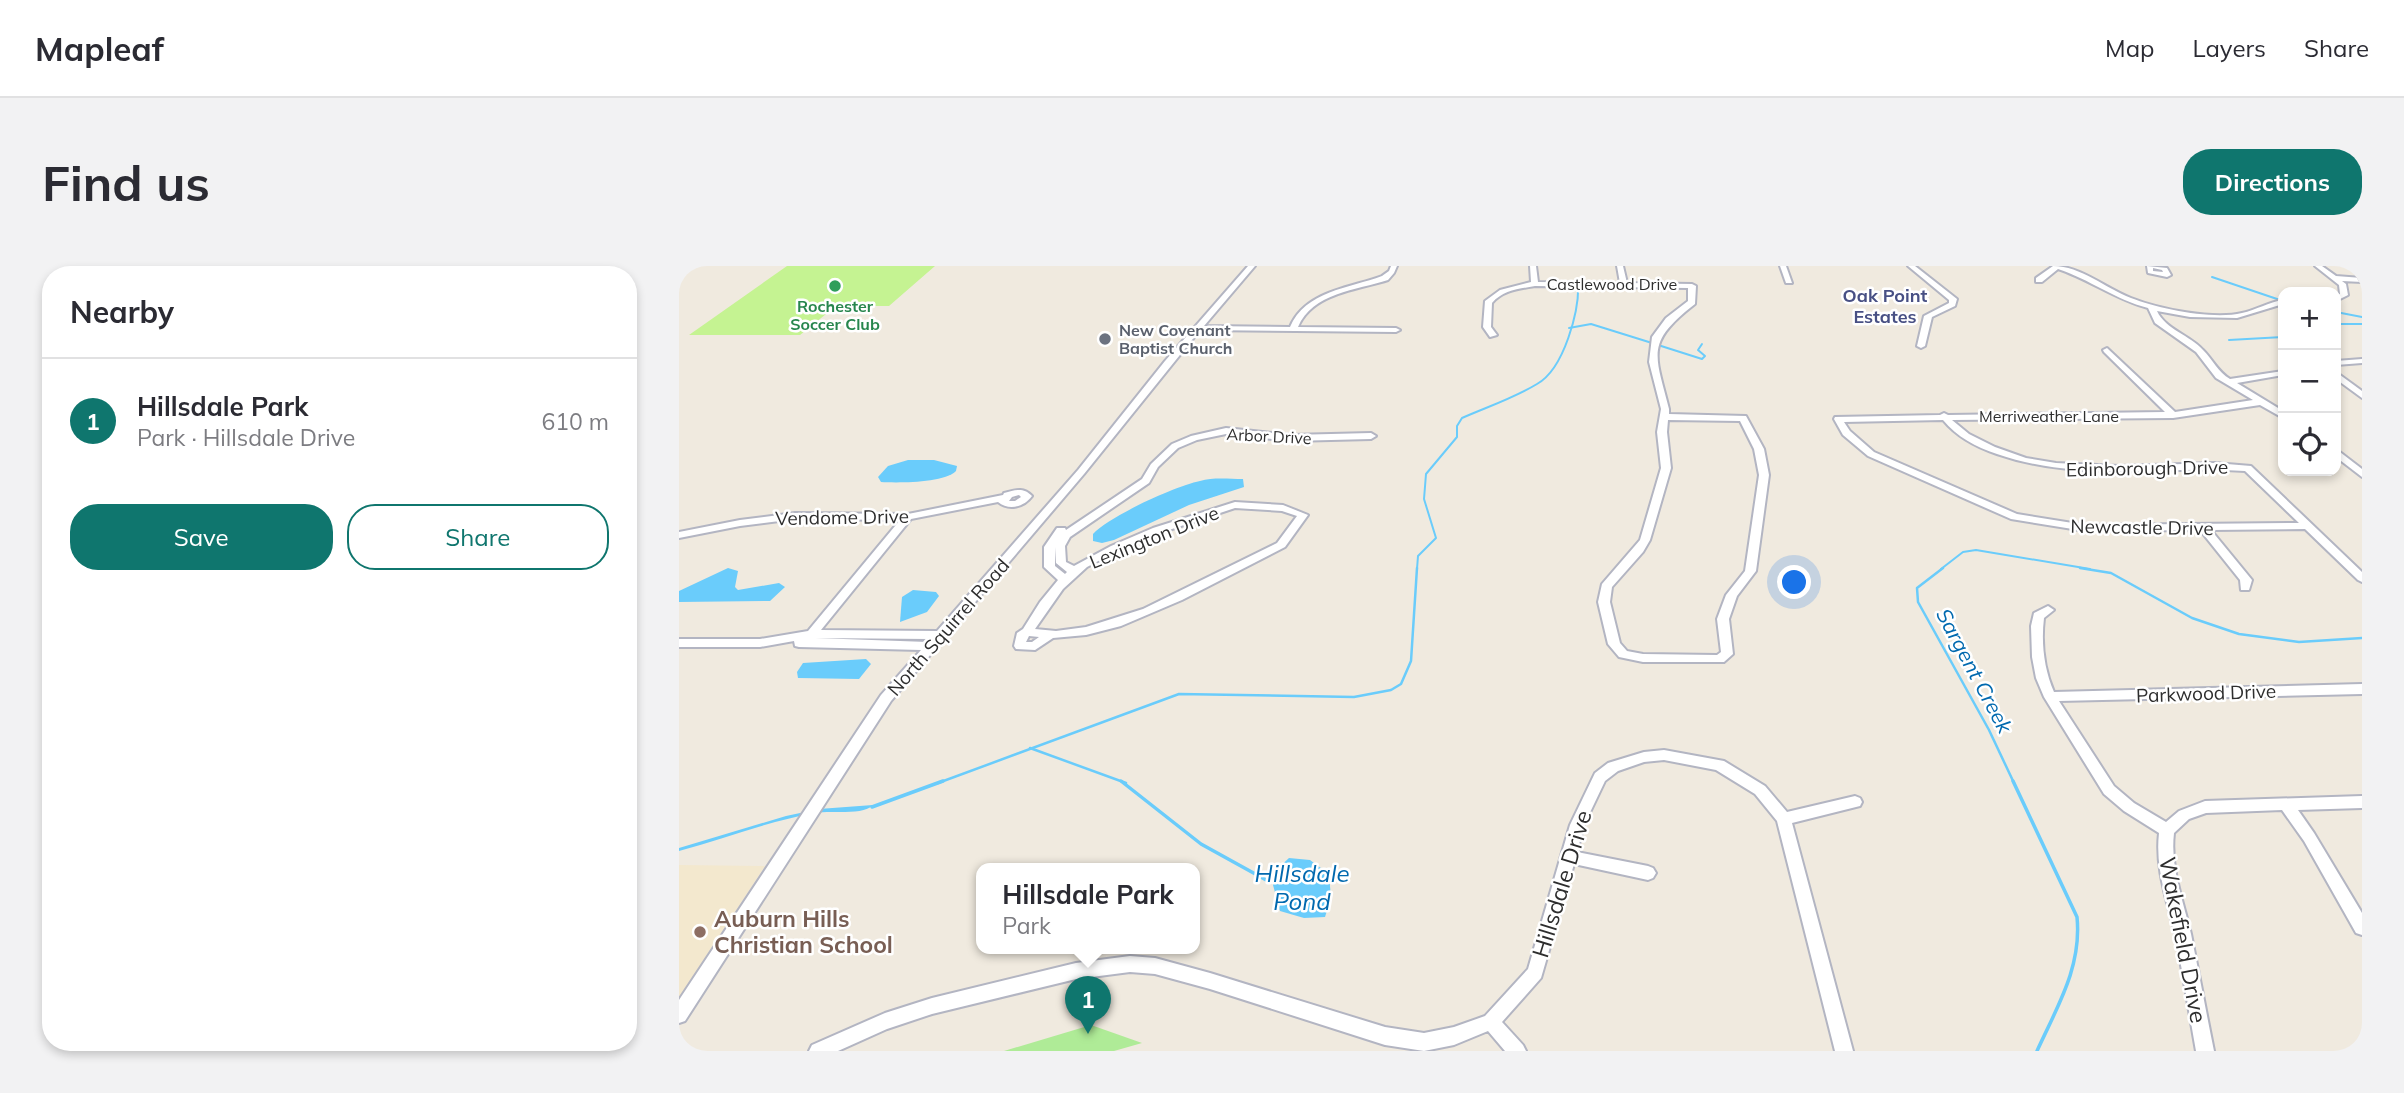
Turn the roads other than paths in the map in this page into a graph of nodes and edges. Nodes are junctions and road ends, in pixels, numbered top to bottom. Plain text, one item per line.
1 (1252, 266) edge
2 (1394, 266) edge
3 (1533, 266) edge
4 (1620, 266) edge
5 (1783, 266) edge
6 (1912, 266) edge
7 (2056, 266) edge
8 (2318, 266) edge
9 (2336, 278) junction
10 (2039, 280) dead end
11 (2362, 280) edge
12 (1789, 281) dead end
13 (1334, 284) dead end
14 (1535, 284) junction
15 (1625, 285) junction
16 (1347, 292) junction
17 (2341, 296) edge
18 (2278, 304) edge
19 (2151, 306) junction
20 (1198, 328) junction
21 (1293, 329) junction
22 (1396, 330) dead end
23 (1493, 335) dead end
24 (1921, 346) dead end
25 (2107, 351) dead end
26 (2362, 361) edge
27 (2341, 363) edge
28 (2278, 374) edge
29 (2341, 379) edge
30 (2228, 382) junction
31 (2362, 395) edge
32 (2260, 402) junction
33 (2279, 413) edge
34 (2173, 415) junction
35 (1944, 416) junction
36 (1665, 417) junction
37 (1838, 419) joint
38 (1371, 436) dead end
39 (2341, 456) edge
40 (2362, 474) edge
41 (1004, 498) dead end
42 (908, 517) junction
43 (2309, 526) junction
44 (1034, 527) junction
45 (2204, 528) junction
46 (679, 535) edge
47 (1063, 535) junction
48 (1026, 537) junction
49 (1075, 572) junction
50 (2362, 578) edge
51 (1065, 580) junction
52 (2245, 587) dead end
53 (2048, 610) dead end
54 (939, 635) junction
55 (807, 639) junction
56 (868, 640) junction
57 (679, 643) edge
58 (929, 646) junction
59 (1617, 649) joint
60 (1724, 656) joint
61 (2362, 689) edge
62 (2050, 698) junction
63 (818, 800) joint
64 (1855, 802) dead end
65 (2362, 802) edge
66 (2285, 803) junction
67 (1784, 819) junction
68 (804, 821) joint
69 (2167, 830) junction
70 (1568, 856) junction
71 (1648, 873) dead end
72 (2362, 928) edge
73 (679, 1015) edge
74 (1491, 1023) junction
75 (818, 1051) edge
76 (1517, 1051) edge
77 (1845, 1051) edge
78 (2205, 1051) edge

1 - 20 street, North Squirrel Road
2 - 16 street
3 - 14 street
4 - 15 street
5 - 12 street
6 - 24 street
7 - 10 street
7 - 19 street
8 - 9 street
9 - 11 street
9 - 17 street
13 - 16 street
14 - 15 street, Castlewood Drive
14 - 23 street, Castlewood Drive
15 - 36 street, Castlewood Drive
16 - 21 street
18 - 19 street
19 - 30 street
20 - 21 street
20 - 44 street, North Squirrel Road
21 - 22 street
25 - 34 street
26 - 27 street
28 - 30 street
29 - 31 street
30 - 32 street
32 - 33 street
32 - 34 street, Merriweather Lane
34 - 35 street, Merriweather Lane
35 - 37 street, Merriweather Lane
35 - 43 street, Edinborough Drive
36 - 59 street
36 - 60 street
37 - 45 street, Newcastle Drive
38 - 47 street, Arbor Drive
39 - 40 street
41 - 42 street, Vendome Drive
42 - 46 street, Vendome Drive
42 - 55 street
43 - 45 street, Newcastle Drive
43 - 50 street, Edinborough Drive
44 - 47 street
44 - 48 street, North Squirrel Road
45 - 52 street
47 - 48 street
47 - 49 street
47 - 51 street
48 - 54 street, North Squirrel Road
49 - 51 street, Lexington Drive
49 - 51 street, Lexington Drive
53 - 62 street
54 - 56 street
54 - 58 street, North Squirrel Road
55 - 56 street
55 - 57 street
56 - 58 street
58 - 63 street, North Squirrel Road
59 - 60 street
61 - 62 street, Parkwood Drive
62 - 69 street
63 - 68 street, North Squirrel Road
64 - 67 street
65 - 66 street
66 - 69 street
66 - 72 street
67 - 70 street, Hillsdale Drive
67 - 77 street, Hillsdale Drive
68 - 73 street, North Squirrel Road
69 - 78 street, Wakefield Drive
70 - 71 street
70 - 74 street, Hillsdale Drive
74 - 75 street
74 - 76 street

